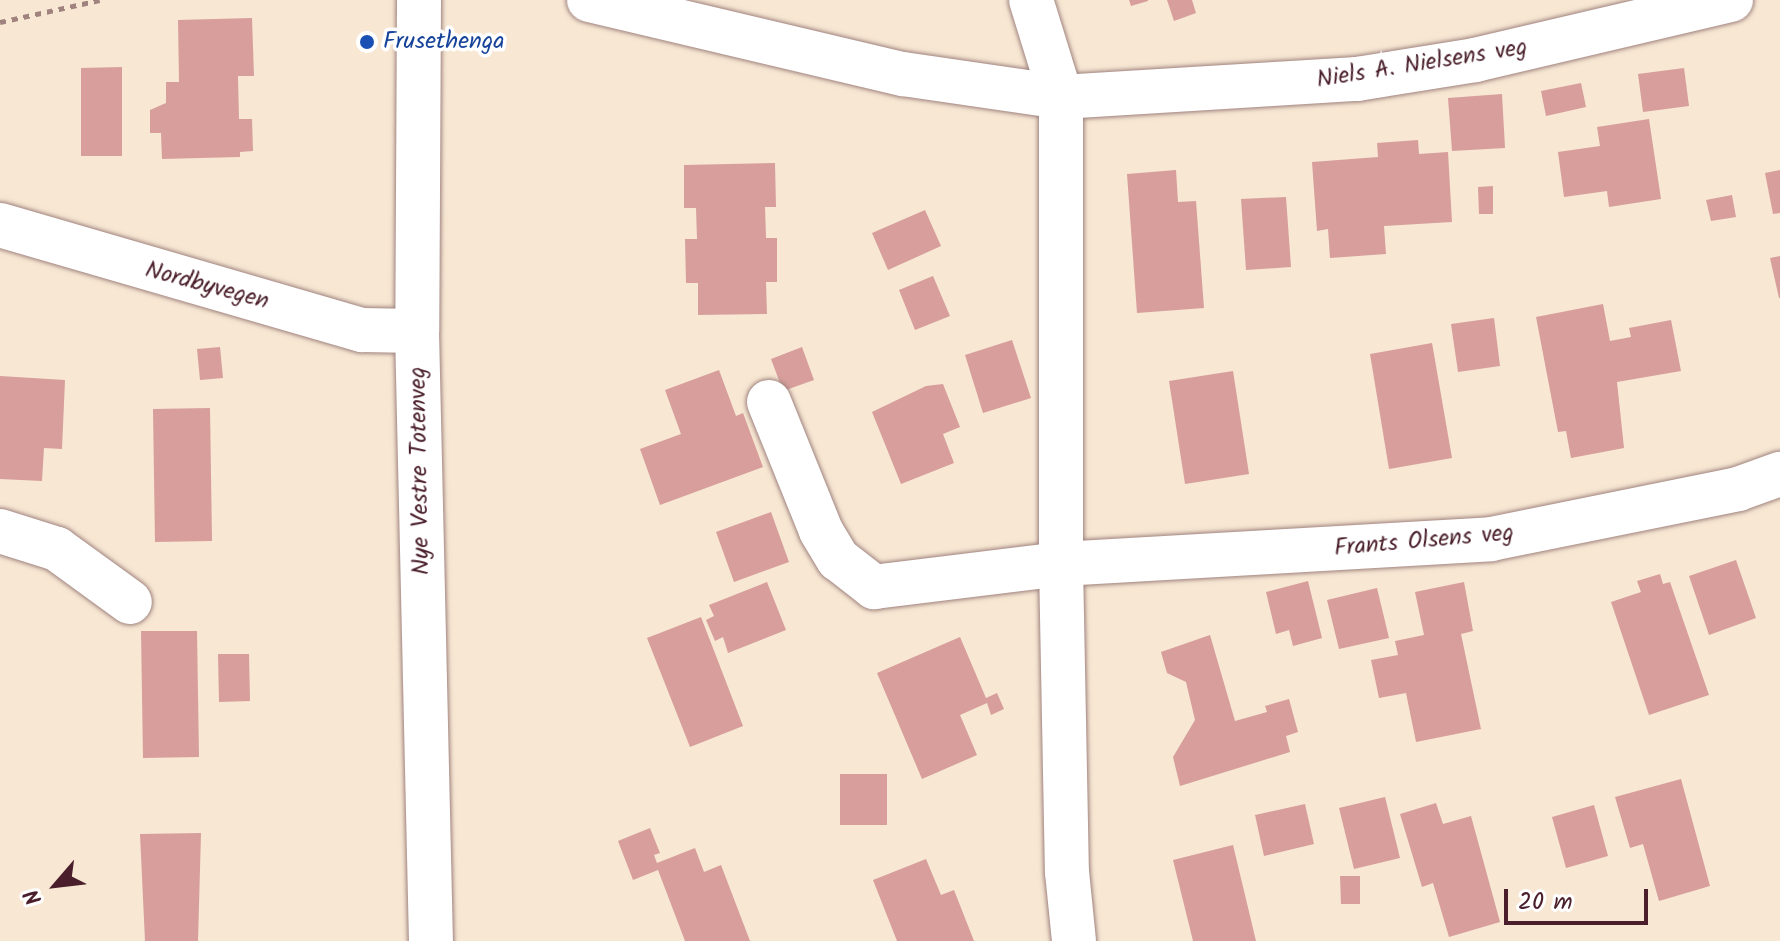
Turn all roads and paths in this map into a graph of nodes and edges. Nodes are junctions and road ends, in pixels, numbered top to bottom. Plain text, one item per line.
1 (100, 0) edge
2 (419, 0) edge
3 (589, 0) edge
4 (1031, 0) edge
5 (1731, 0) edge
6 (0, 22) edge
7 (1061, 97) junction
8 (0, 225) edge
9 (417, 331) junction
10 (769, 402) dead end
11 (1780, 474) edge
12 (0, 531) edge
13 (1061, 564) junction
14 (130, 602) dead end
15 (431, 941) edge
16 (1074, 941) edge

1 - 6 path
2 - 9 street, Nye Vestre Totenveg
3 - 7 street, Niels A. Nielsens veg
4 - 7 street
5 - 7 street, Niels A. Nielsens veg
7 - 13 street
8 - 9 street, Nordbyvegen
9 - 15 street, Nye Vestre Totenveg
10 - 13 street, Frants Olsens veg
11 - 13 street, Frants Olsens veg
12 - 14 street
13 - 16 street

